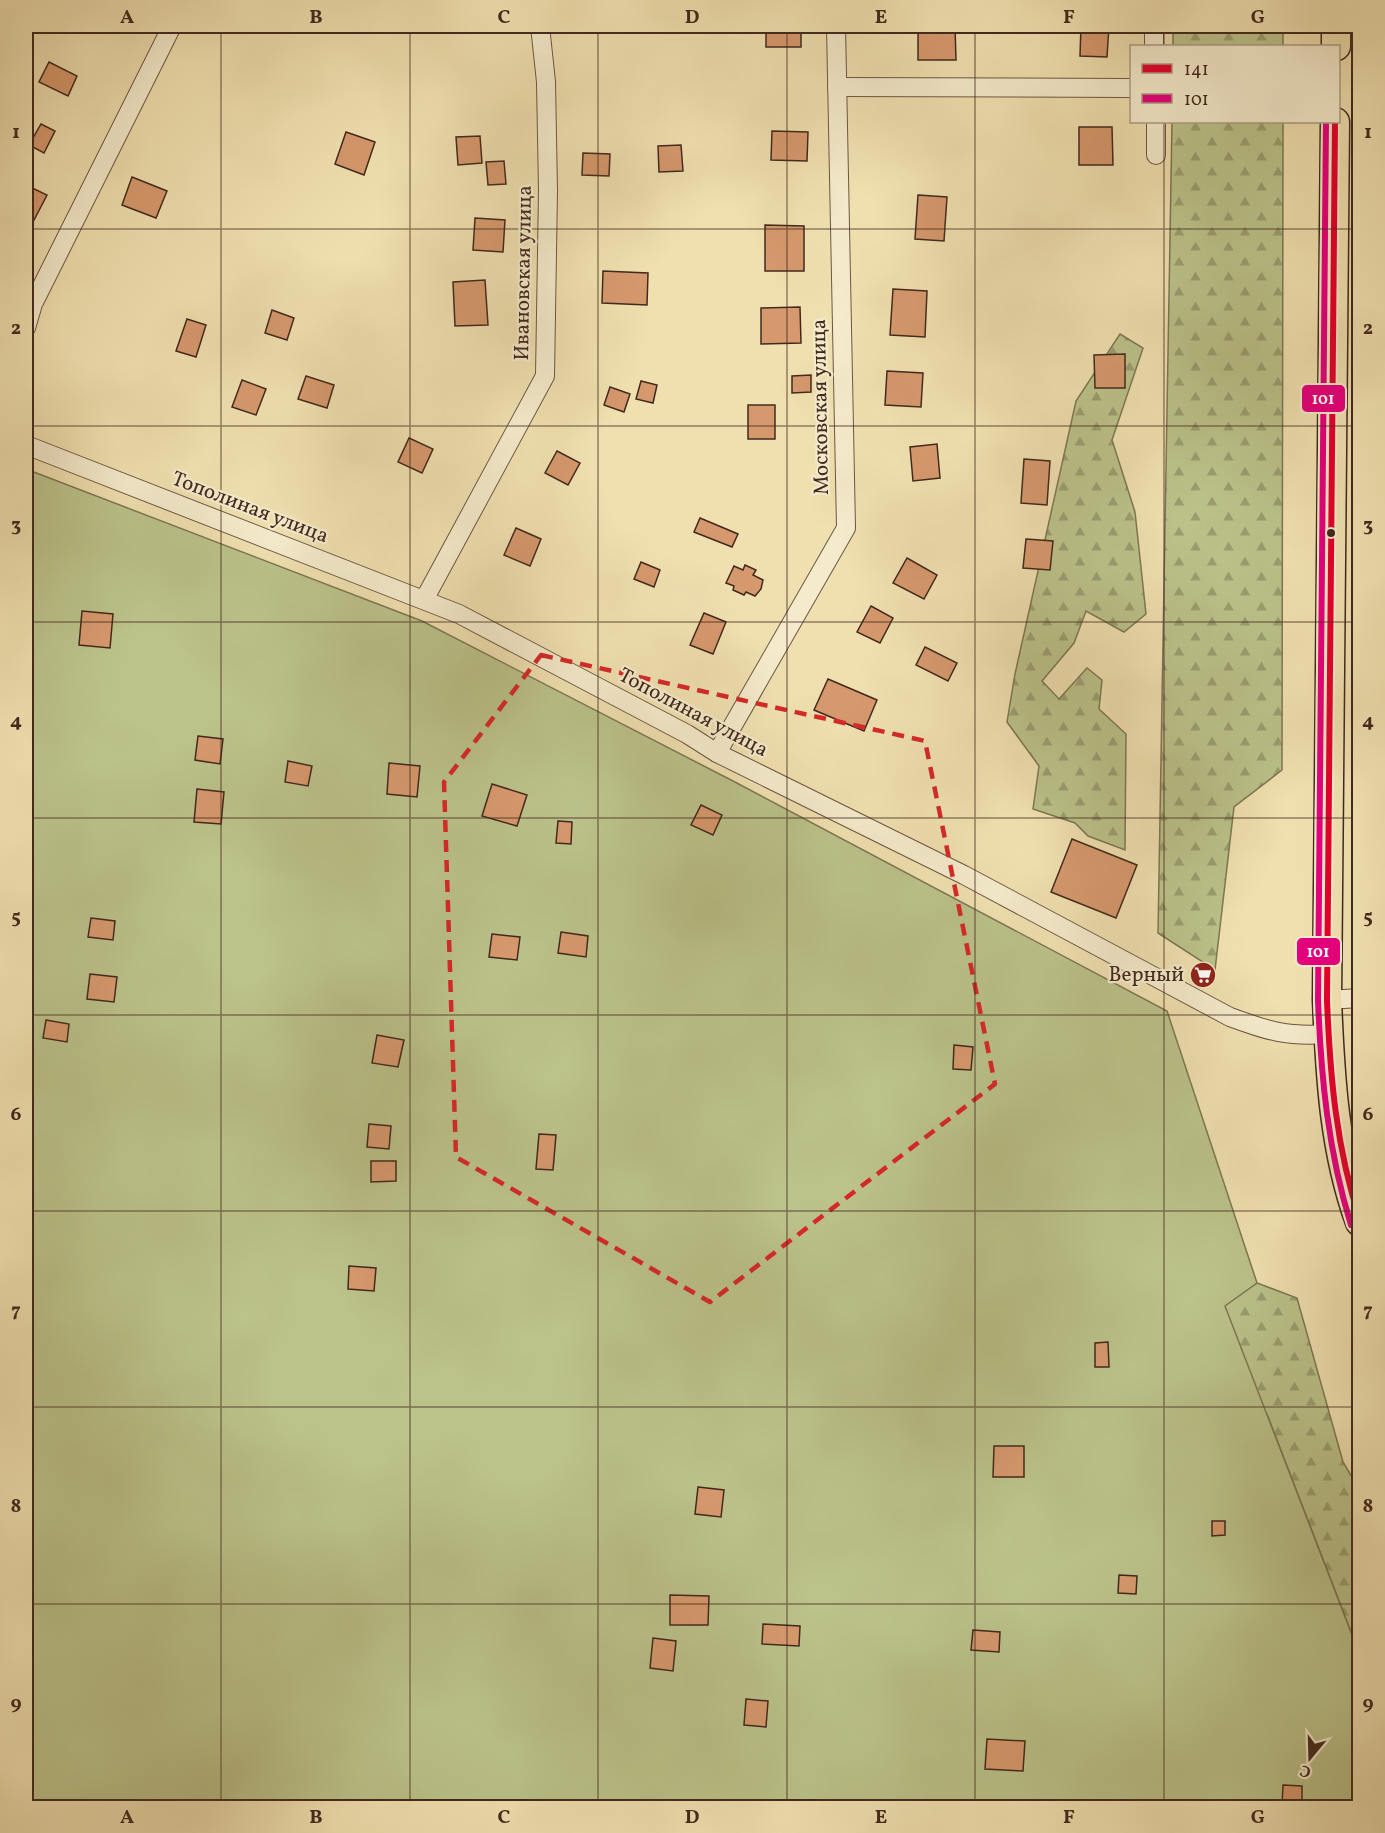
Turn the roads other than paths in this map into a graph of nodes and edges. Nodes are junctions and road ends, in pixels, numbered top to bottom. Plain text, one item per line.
1 (172, 26) edge
2 (540, 26) edge
3 (836, 26) edge
4 (1154, 26) edge
5 (1336, 26) edge
6 (1154, 45) edge
7 (1335, 45) edge
8 (837, 87) junction
9 (1130, 88) edge
10 (1155, 123) edge
11 (1335, 123) edge
12 (1156, 155) dead end
13 (26, 328) edge
14 (26, 445) edge
15 (424, 600) junction
16 (717, 753) junction
17 (1359, 998) edge
18 (1328, 1000) junction
19 (1328, 1034) junction
20 (1359, 1222) edge

1 - 13 street
2 - 15 street, Ивановская улица
3 - 8 street, Московская улица
4 - 6 street
5 - 7 main road
8 - 9 street
8 - 16 street, Московская улица
10 - 12 street
11 - 18 main road
14 - 15 street, Тополиная улица
15 - 16 street, Тополиная улица
16 - 19 street, Тополиная улица
17 - 18 street
18 - 19 main road
19 - 20 main road

